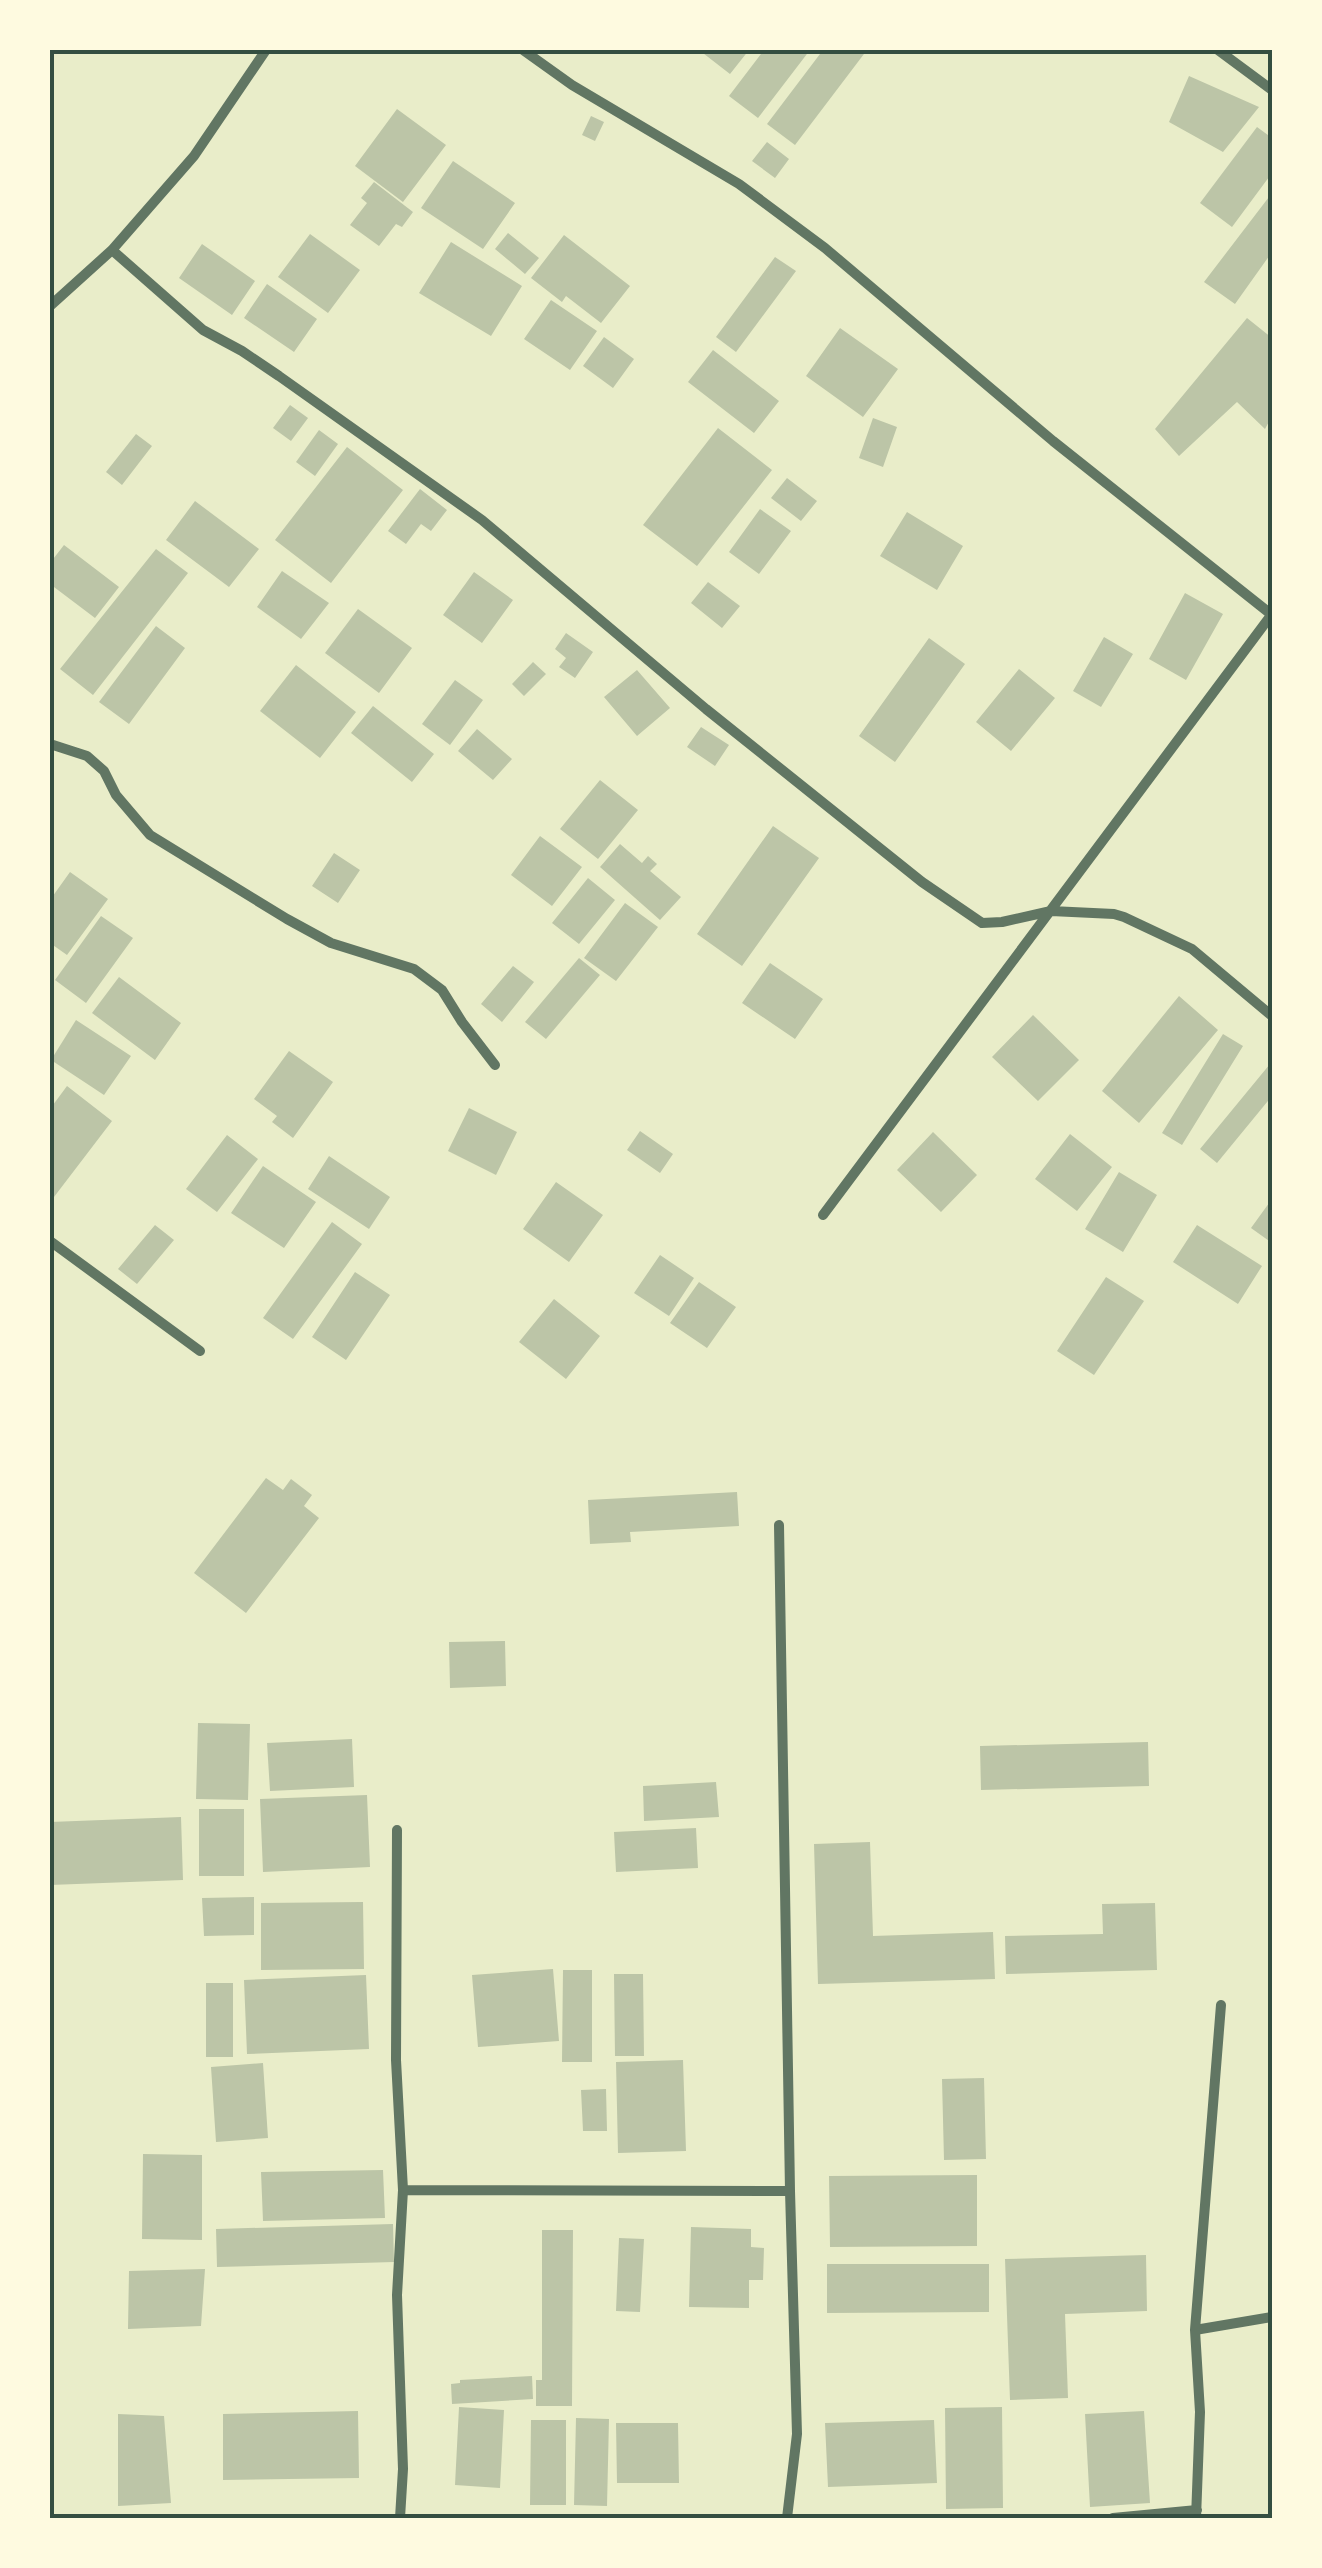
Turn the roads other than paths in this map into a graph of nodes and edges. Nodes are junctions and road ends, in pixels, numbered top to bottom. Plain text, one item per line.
1 (266, 50) edge
2 (522, 50) edge
3 (1218, 50) edge
4 (1272, 90) edge
5 (112, 250) junction
6 (50, 306) edge
7 (1272, 615) edge
8 (50, 744) edge
9 (1051, 912) junction
10 (1272, 1016) edge
11 (495, 1065) dead end
12 (823, 1215) dead end
13 (50, 1241) edge
14 (200, 1351) dead end
15 (779, 1525) dead end
16 (397, 1830) dead end
17 (1221, 2005) dead end
18 (403, 2190) junction
19 (790, 2191) junction
20 (1272, 2317) edge
21 (1195, 2330) junction
22 (1197, 2514) edge
23 (400, 2518) edge
24 (786, 2518) edge
25 (1114, 2518) edge

1 - 5 street
2 - 7 street
3 - 4 street
5 - 6 street
5 - 9 street
7 - 9 street
8 - 11 street
9 - 10 street
9 - 12 street
13 - 14 street
15 - 19 street
16 - 18 street
17 - 21 street
18 - 19 street
18 - 23 street
19 - 24 street
20 - 21 street
21 - 22 street
22 - 25 street

